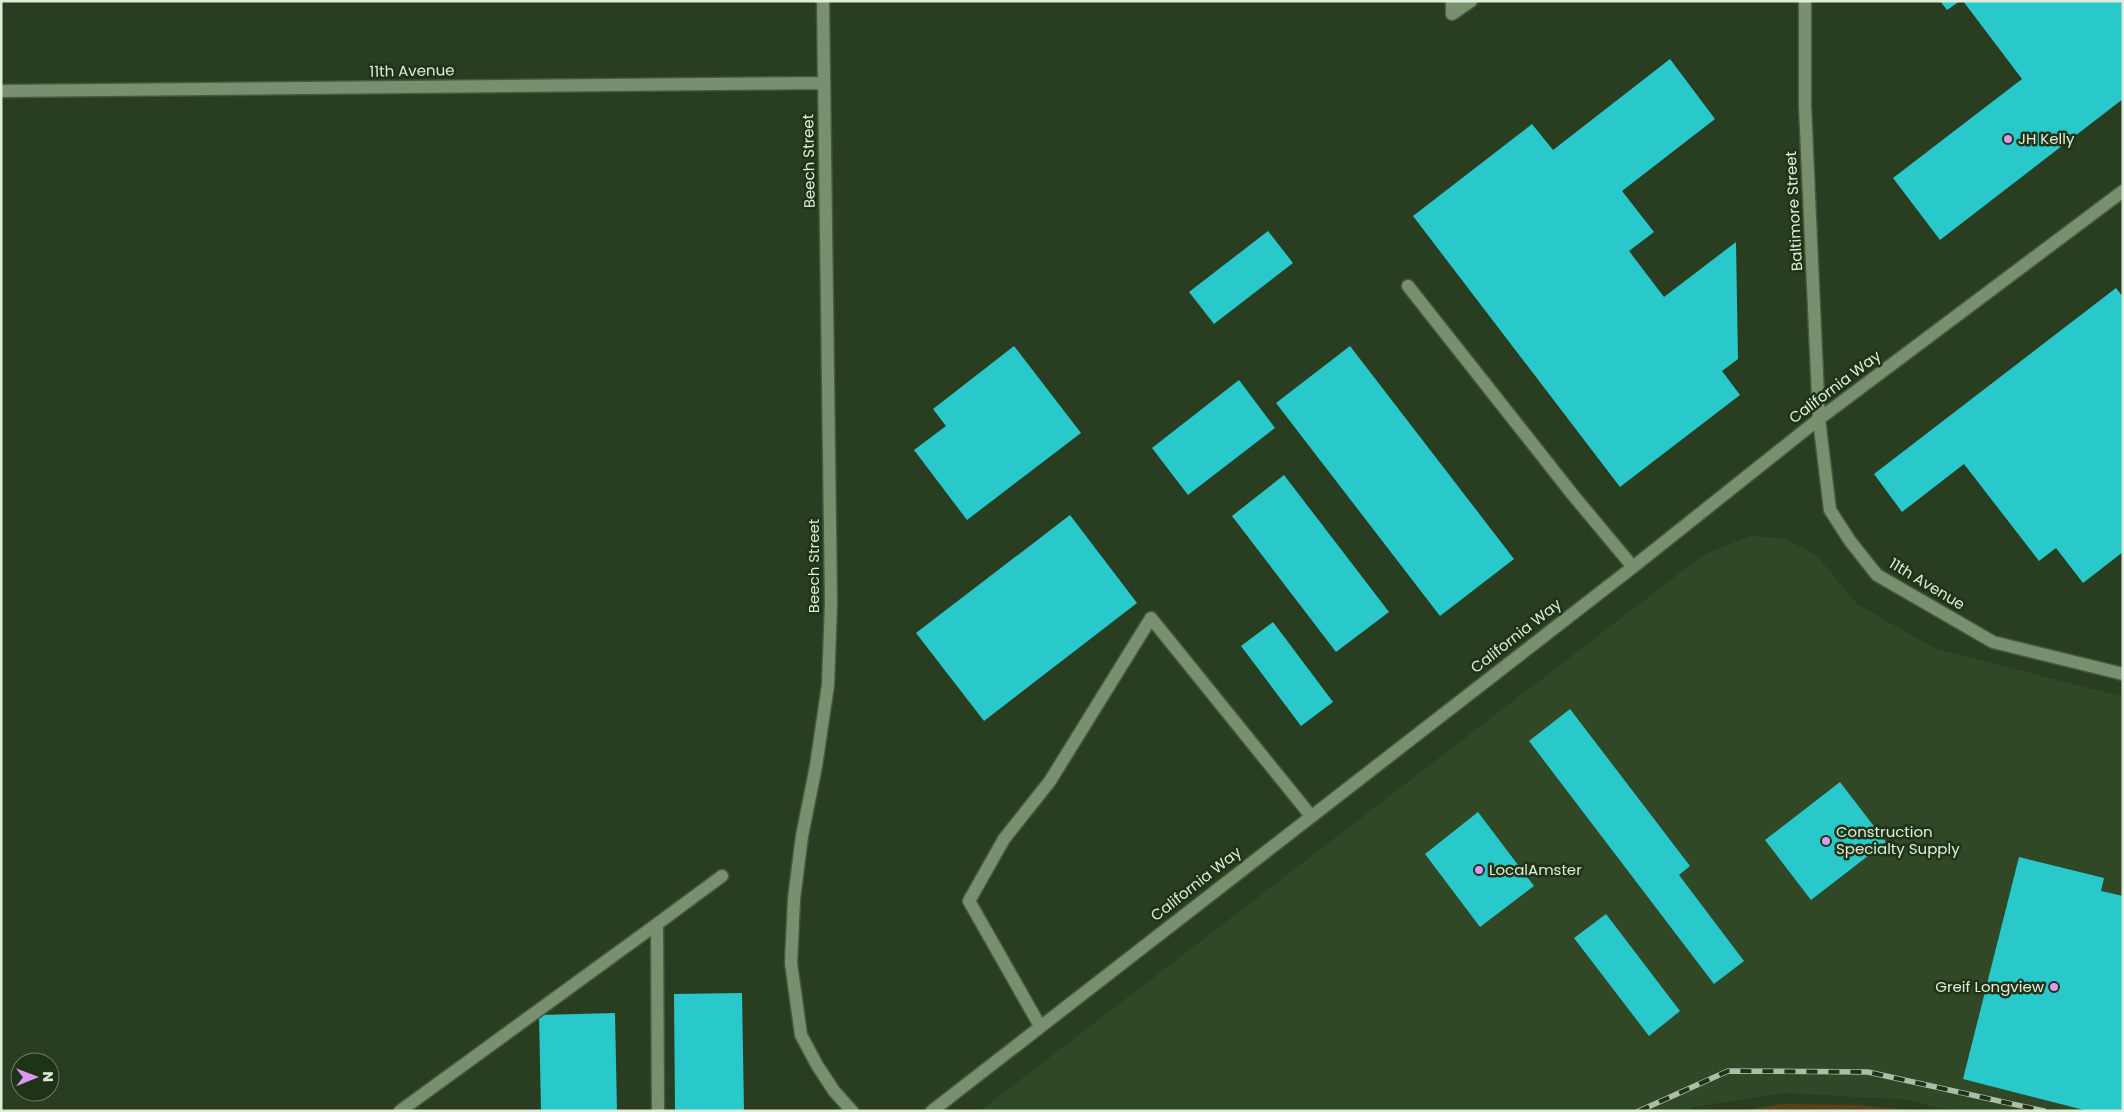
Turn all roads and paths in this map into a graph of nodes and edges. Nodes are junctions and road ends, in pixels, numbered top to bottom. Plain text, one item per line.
1 (823, 1) edge
2 (1452, 1) edge
3 (1471, 1) edge
4 (1805, 1) edge
5 (824, 83) junction
6 (1, 91) edge
7 (2123, 191) edge
8 (1408, 286) dead end
9 (1819, 418) junction
10 (1632, 567) junction
11 (2123, 674) edge
12 (1311, 816) junction
13 (722, 876) dead end
14 (657, 924) junction
15 (1040, 1026) junction
16 (400, 1111) edge
17 (658, 1111) edge
18 (852, 1111) edge
19 (932, 1111) edge

1 - 5 street, Beech Street
2 - 3 street
4 - 9 street, Baltimore Street
5 - 6 street, 11th Avenue
5 - 18 street, Beech Street
7 - 9 street, California Way
8 - 10 street
9 - 10 street, California Way
9 - 11 street, 11th Avenue
10 - 12 street, California Way
12 - 15 street, California Way
12 - 15 street
13 - 14 street
14 - 16 street
14 - 17 street
15 - 19 street, California Way

